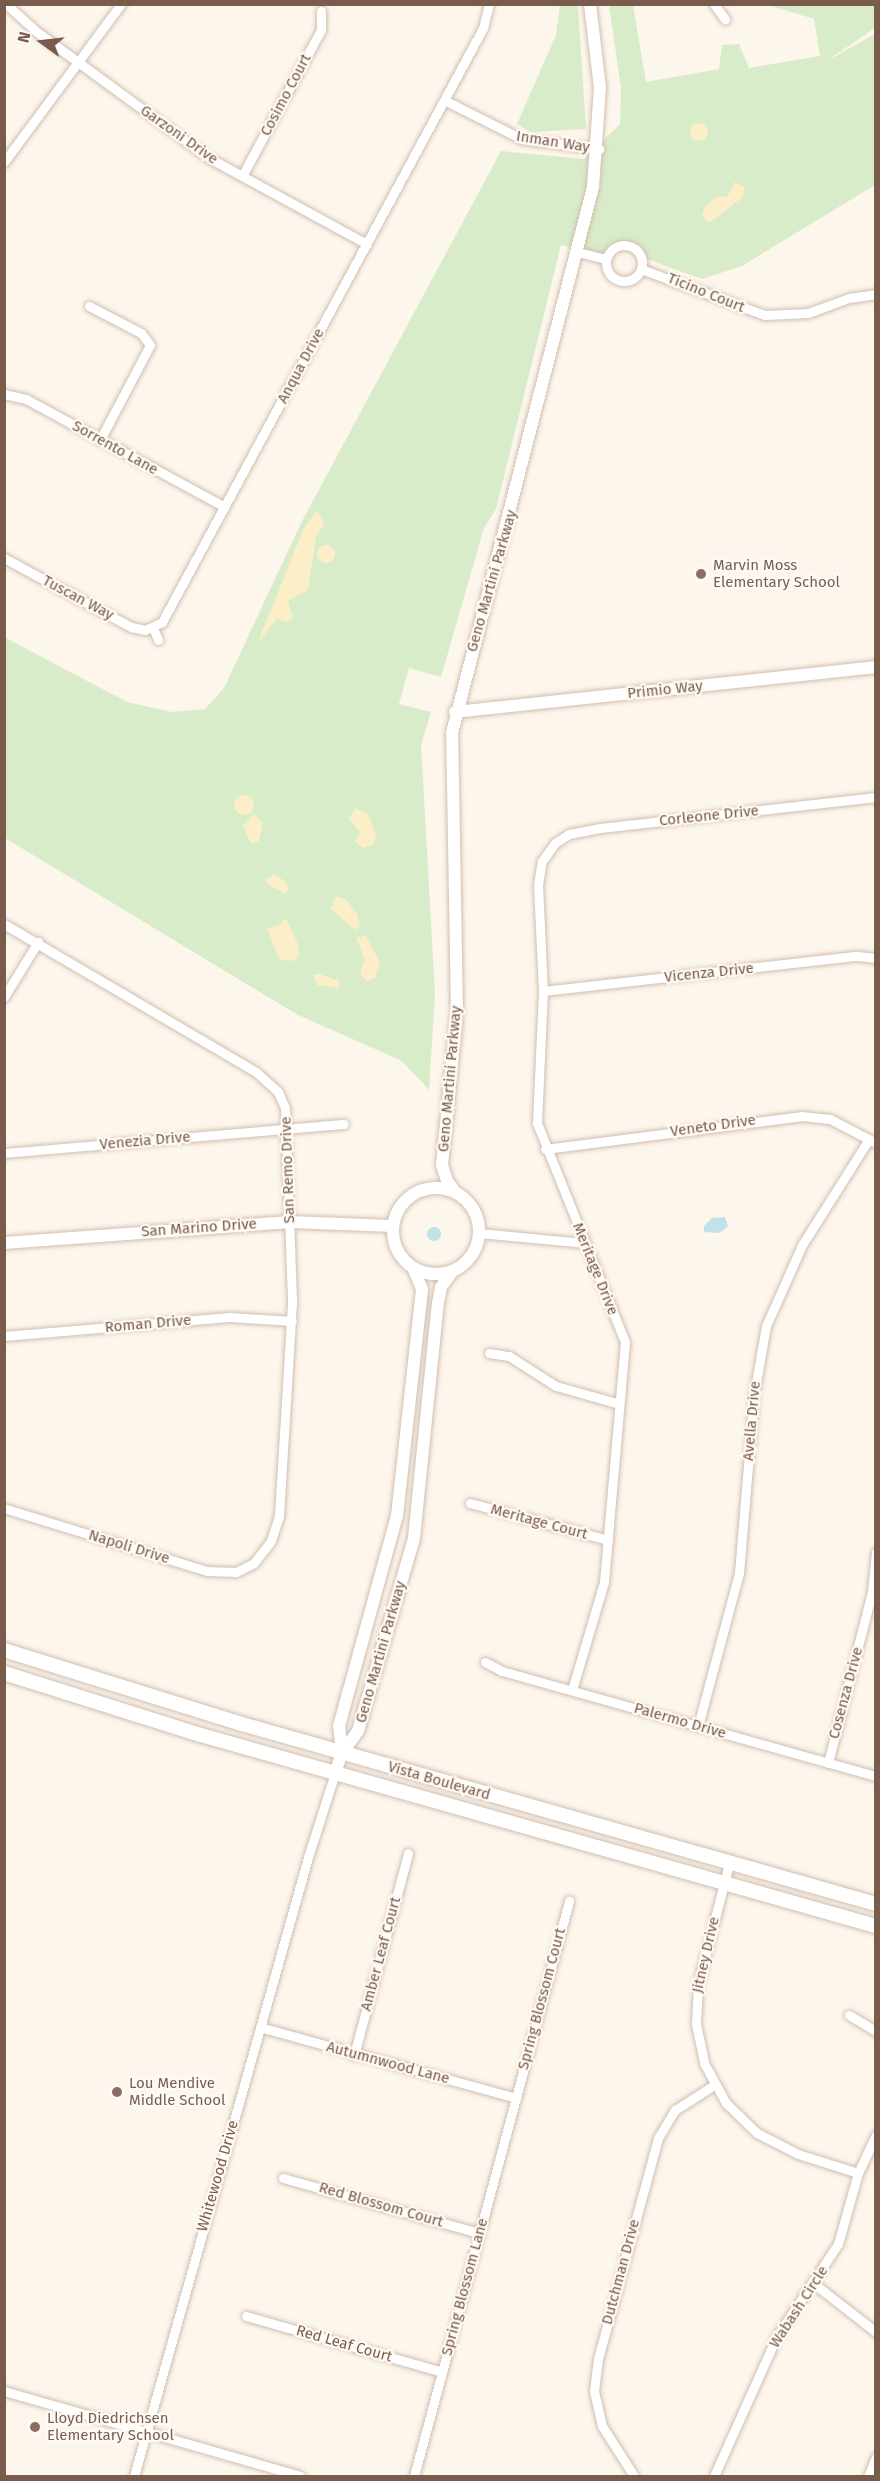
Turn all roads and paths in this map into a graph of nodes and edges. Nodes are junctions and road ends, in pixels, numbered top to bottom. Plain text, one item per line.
1 (6, 4) edge
2 (122, 4) edge
3 (489, 4) edge
4 (590, 4) edge
5 (714, 4) edge
6 (321, 11) dead end
7 (725, 19) dead end
8 (78, 63) junction
9 (444, 100) junction
10 (599, 149) junction
11 (4, 162) edge
12 (242, 176) junction
13 (367, 244) junction
14 (578, 252) junction
15 (606, 259) junction
16 (641, 269) junction
17 (876, 294) edge
18 (89, 306) dead end
19 (4, 394) edge
20 (100, 440) junction
21 (225, 507) junction
22 (4, 558) edge
23 (153, 628) junction
24 (159, 640) dead end
25 (876, 667) edge
26 (455, 712) junction
27 (876, 797) edge
28 (549, 850) joint
29 (4, 924) edge
30 (38, 942) junction
31 (876, 958) edge
32 (543, 991) junction
33 (4, 997) edge
34 (344, 1124) dead end
35 (286, 1130) junction
36 (872, 1141) edge
37 (545, 1149) junction
38 (4, 1153) edge
39 (442, 1165) junction
40 (424, 1188) junction
41 (456, 1193) junction
42 (290, 1222) junction
43 (393, 1226) junction
44 (479, 1233) junction
45 (4, 1242) edge
46 (584, 1243) junction
47 (414, 1270) junction
48 (451, 1273) junction
49 (292, 1321) junction
50 (4, 1336) edge
51 (489, 1353) dead end
52 (620, 1404) junction
53 (470, 1503) dead end
54 (4, 1508) edge
55 (609, 1540) junction
56 (876, 1552) edge
57 (254, 1563) joint
58 (4, 1650) edge
59 (485, 1662) dead end
60 (4, 1673) edge
61 (572, 1690) junction
62 (698, 1726) junction
63 (342, 1753) junction
64 (828, 1763) junction
65 (335, 1773) junction
66 (876, 1776) edge
67 (408, 1853) dead end
68 (729, 1864) junction
69 (723, 1884) junction
70 (569, 1901) dead end
71 (876, 1904) edge
72 (876, 1926) edge
73 (849, 2015) dead end
74 (260, 2027) junction
75 (876, 2031) edge
76 (354, 2055) junction
77 (714, 2085) junction
78 (516, 2098) junction
79 (876, 2135) edge
80 (858, 2173) junction
81 (283, 2178) dead end
82 (479, 2233) junction
83 (813, 2283) junction
84 (246, 2316) dead end
85 (876, 2332) edge
86 (442, 2372) junction
87 (4, 2391) edge
88 (146, 2432) junction
89 (876, 2457) edge
90 (134, 2476) edge
91 (300, 2476) edge
92 (414, 2476) edge
93 (634, 2476) edge
94 (714, 2476) edge
95 (868, 2476) edge

1 - 8 street, Garzoni Drive
2 - 8 street
3 - 9 street, Anqua Drive
4 - 10 street, Geno Martini Parkway
5 - 7 street
6 - 12 street, Cosimo Court
8 - 11 street
8 - 12 street, Garzoni Drive
9 - 10 street, Inman Way
9 - 13 street, Anqua Drive
10 - 14 street, Geno Martini Parkway
12 - 13 street, Garzoni Drive
13 - 21 street, Anqua Drive
14 - 15 street
14 - 26 street, Geno Martini Parkway
15 - 16 street
15 - 16 street
16 - 17 street, Ticino Court
18 - 20 street
19 - 20 street, Sorrento Lane
20 - 21 street, Sorrento Lane
21 - 23 street, Anqua Drive
22 - 23 street, Tuscan Way
23 - 24 street
25 - 26 street, Primio Way
26 - 39 street, Geno Martini Parkway
27 - 28 street, Corleone Drive
28 - 32 street, Meritage Drive
29 - 30 street, San Remo Drive
30 - 33 street
30 - 35 street, San Remo Drive
31 - 32 street, Vicenza Drive
32 - 37 street, Meritage Drive
34 - 35 street, Venezia Drive
35 - 38 street, Venezia Drive
35 - 42 street, San Remo Drive
36 - 37 street, Veneto Drive
36 - 62 street, Avella Drive
37 - 46 street, Meritage Drive
39 - 40 street
39 - 41 street
40 - 41 street
40 - 43 street
41 - 44 street
42 - 43 street, San Marino Drive
42 - 45 street, San Marino Drive
42 - 49 street, San Remo Drive
43 - 47 street
44 - 46 street
44 - 48 street
46 - 52 street, Meritage Drive
47 - 48 street
47 - 63 street, Geno Martini Parkway
48 - 63 street, Geno Martini Parkway
49 - 50 street, Roman Drive
49 - 57 street, San Remo Drive
51 - 52 street
52 - 55 street, Meritage Drive
53 - 55 street, Meritage Court
54 - 57 street, Napoli Drive
55 - 61 street, Meritage Drive
56 - 64 street, Cosenza Drive
58 - 63 main road, Vista Boulevard
59 - 61 street, Palermo Drive
60 - 65 main road, Vista Boulevard
61 - 62 street, Palermo Drive
62 - 64 street, Palermo Drive
63 - 65 street
63 - 68 main road, Vista Boulevard
64 - 66 street, Palermo Drive
65 - 69 main road, Vista Boulevard
65 - 74 street, Whitewood Drive
67 - 76 street, Amber Leaf Court
68 - 69 street, Jitney Drive
68 - 71 main road, Vista Boulevard
69 - 72 main road, Vista Boulevard
69 - 77 street, Jitney Drive
70 - 78 street, Spring Blossom Court
73 - 75 street
74 - 76 street, Autumnwood Lane
74 - 88 street, Whitewood Drive
76 - 78 street, Autumnwood Lane
77 - 80 street, Jitney Drive
77 - 93 street, Dutchman Drive
78 - 82 street, Spring Blossom Lane
79 - 80 street, Wabash Circle
80 - 83 street, Wabash Circle
81 - 82 street, Red Blossom Court
82 - 86 street, Spring Blossom Lane
83 - 85 street
83 - 94 street, Wabash Circle
84 - 86 street, Red Leaf Court
86 - 92 street, Spring Blossom Lane
87 - 88 street
88 - 90 street, Whitewood Drive
88 - 91 street
89 - 95 street

